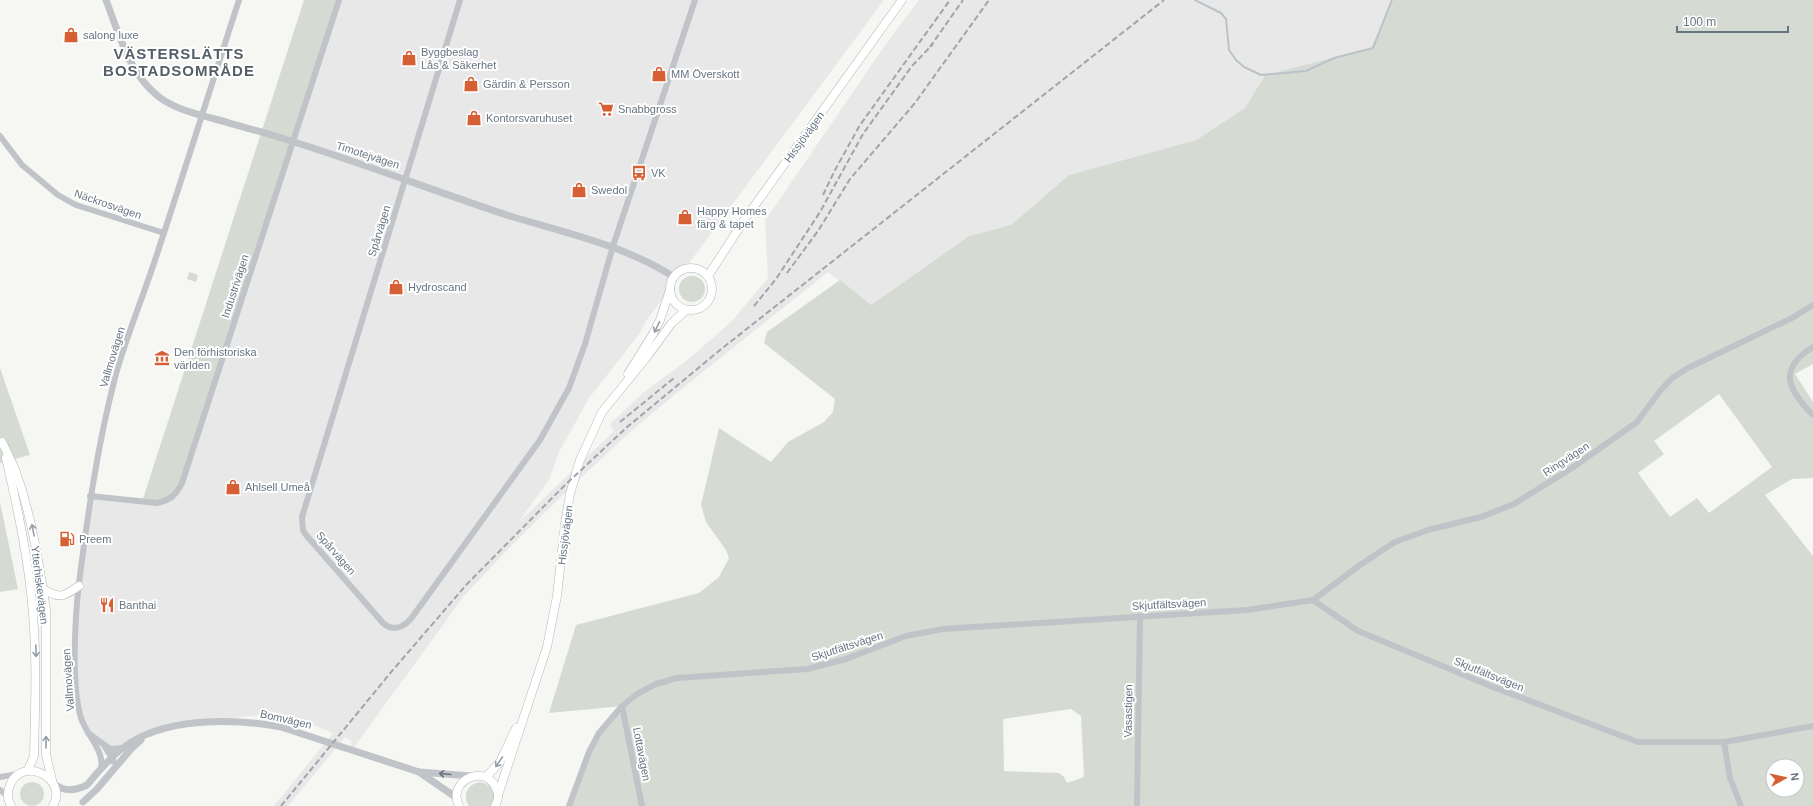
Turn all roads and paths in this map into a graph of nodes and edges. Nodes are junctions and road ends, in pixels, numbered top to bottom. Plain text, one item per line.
1 (106, 0) edge
2 (239, 0) edge
3 (339, 0) edge
4 (460, 0) edge
5 (695, 0) edge
6 (902, 0) edge
7 (201, 115) junction
8 (0, 136) edge
9 (292, 142) junction
10 (405, 179) junction
11 (164, 233) junction
12 (612, 246) junction
13 (674, 276) junction
14 (708, 276) junction
15 (670, 290) junction
16 (1813, 305) edge
17 (686, 310) junction
18 (1813, 347) edge
19 (619, 390) junction
20 (1813, 415) edge
21 (1, 439) edge
22 (90, 496) junction
23 (79, 586) junction
24 (43, 589) junction
25 (1313, 600) junction
26 (1140, 616) junction
27 (534, 689) junction
28 (622, 706) junction
29 (1813, 726) edge
30 (88, 733) junction
31 (1724, 742) junction
32 (105, 746) junction
33 (125, 750) junction
34 (100, 752) junction
35 (112, 759) junction
36 (101, 769) junction
37 (28, 770) junction
38 (419, 772) junction
39 (18, 774) junction
40 (471, 776) junction
41 (0, 777) edge
42 (486, 777) junction
43 (53, 782) junction
44 (0, 790) edge
45 (498, 794) junction
46 (8, 796) junction
47 (83, 802) junction
48 (458, 803) edge
49 (11, 806) edge
50 (53, 806) edge
51 (76, 806) edge
52 (495, 806) edge
53 (570, 806) edge
54 (642, 806) edge
55 (1137, 806) edge
56 (1741, 806) edge

1 - 7 street, Timotejvägen
2 - 7 street, Vallmovägen
3 - 9 street, Industrivägen
4 - 10 street, Spårvägen
5 - 12 street, Spårvägen
6 - 14 main road, Hissjövägen
7 - 9 street, Timotejvägen
7 - 11 street, Vallmovägen
8 - 11 street, Näckrosvägen
9 - 10 street, Timotejvägen
9 - 22 street, Industrivägen
10 - 12 street, Timotejvägen
10 - 12 street, Spårvägen
11 - 22 street, Vallmovägen
12 - 13 street, Timotejvägen
13 - 14 main road
13 - 15 main road
14 - 17 main road
15 - 17 main road
15 -> 19 main road, Hissjövägen
16 - 25 street, Ringvägen
17 - 19 main road, Hissjövägen
18 - 20 street
19 - 27 main road, Hissjövägen
24 -> 21 main road, Ytterhiskevägen
21 -> 37 main road, Ytterhiskevägen
22 - 23 street, Vallmovägen
23 - 24 main road
23 - 30 street, Vallmovägen
43 -> 24 main road, Ytterhiskevägen
25 - 26 street, Skjutfältsvägen
25 - 31 street, Skjutfältsvägen
26 - 28 street, Skjutfältsvägen
26 - 55 street, Vasastigen
27 -> 42 main road, Hissjövägen
27 - 45 main road, Hissjövägen
28 - 53 street, Skjutfältsvägen
28 - 54 street, Lottavägen
29 - 31 street, Skjutfältsvägen
30 - 32 street, Vallmovägen
30 - 34 street, Vallmovägen
31 - 56 street
32 - 33 street
32 - 35 street
33 - 35 street, Bomvägen
33 - 38 street, Bomvägen
33 - 47 street, Bomvägen
34 - 35 street, Vallmovägen
34 - 36 street, Vallmovägen
35 - 36 street, Bomvägen
35 - 47 street, Bomvägen
36 - 43 street, Bomvägen
37 - 39 main road
37 - 43 main road
40 -> 38 street, Bomvägen
38 - 48 street, Bomvägen
39 - 41 street
39 - 46 main road
40 - 42 main road
40 - 48 main road
42 - 45 main road
43 - 50 main road, Ytterhiskevägen
44 - 46 street
45 - 52 main road, Hissjövägen
46 - 49 main road
47 - 51 street, Bomvägen

